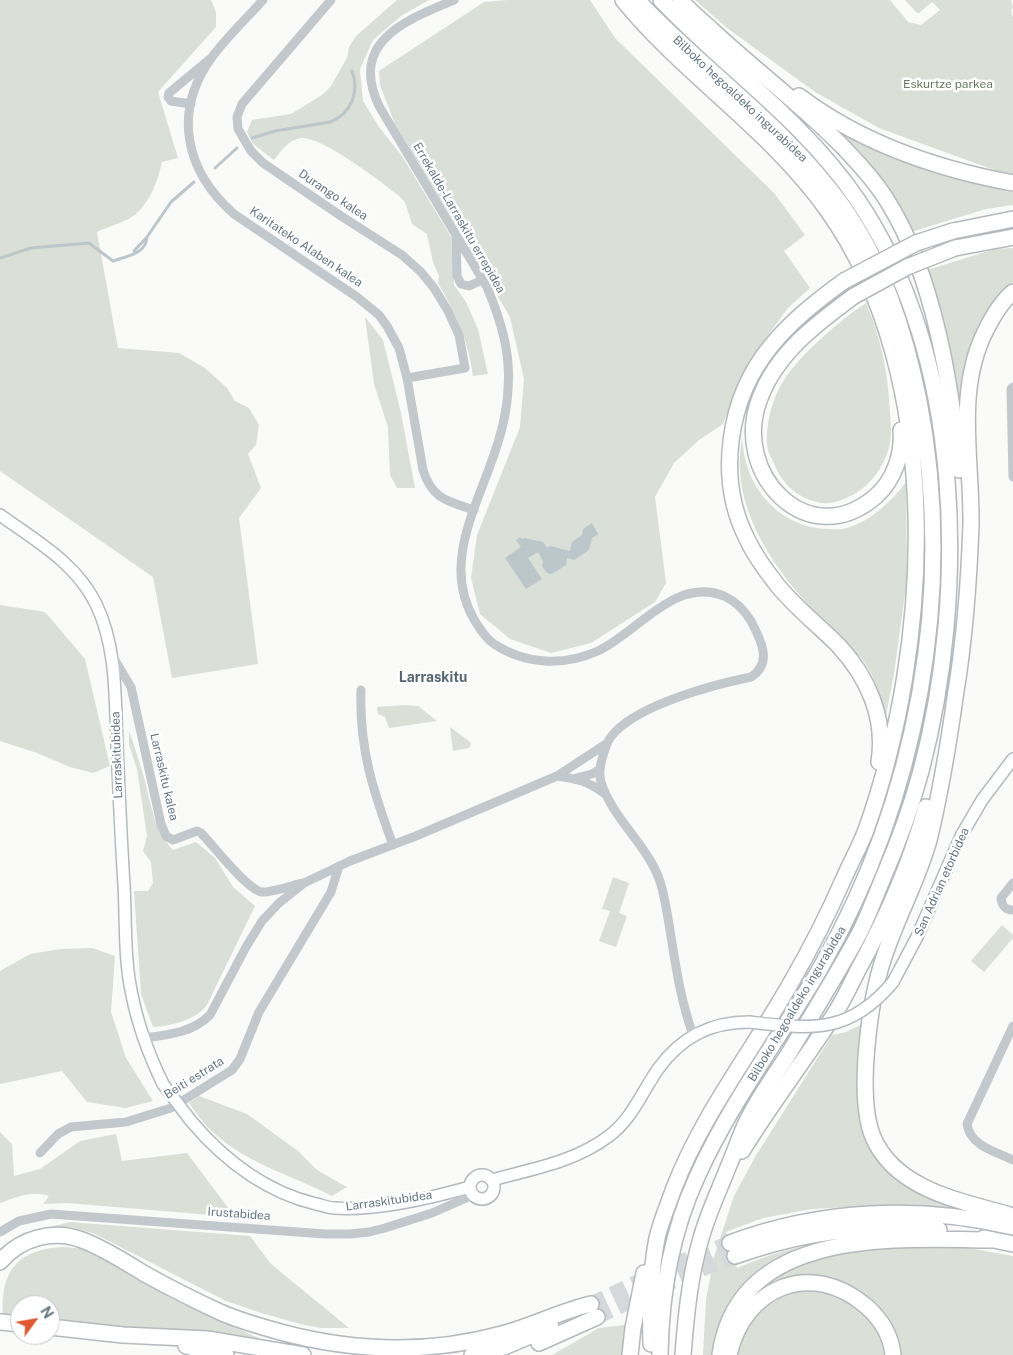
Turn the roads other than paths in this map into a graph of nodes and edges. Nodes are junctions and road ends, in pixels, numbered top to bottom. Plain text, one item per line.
1 (263, 0) edge
2 (331, 0) edge
3 (454, 0) edge
4 (623, 0) edge
5 (637, 0) edge
6 (661, 0) edge
7 (680, 0) edge
8 (730, 47) junction
9 (212, 58) junction
10 (191, 104) junction
11 (1013, 183) edge
12 (1013, 219) edge
13 (456, 236) junction
14 (1013, 237) edge
15 (482, 280) junction
16 (1013, 292) edge
17 (895, 362) junction
18 (407, 378) junction
19 (1013, 387) edge
20 (1013, 477) edge
21 (474, 510) junction
22 (0, 515) edge
23 (968, 586) junction
24 (111, 654) junction
25 (361, 690) dead end
26 (950, 730) junction
27 (606, 744) junction
28 (1013, 759) edge
29 (577, 764) junction
30 (601, 766) junction
31 (557, 776) junction
32 (573, 778) junction
33 (607, 794) junction
34 (865, 831) junction
35 (393, 845) junction
36 (339, 866) junction
37 (304, 883) junction
38 (1013, 883) edge
39 (1013, 910) edge
40 (1013, 1026) edge
41 (693, 1035) junction
42 (143, 1038) junction
43 (40, 1153) dead end
44 (1013, 1160) edge
45 (492, 1180) junction
46 (720, 1186) junction
47 (471, 1191) junction
48 (1013, 1216) edge
49 (1013, 1227) edge
50 (0, 1232) edge
51 (658, 1236) junction
52 (994, 1240) junction
53 (1013, 1244) edge
54 (0, 1262) edge
55 (642, 1282) junction
56 (594, 1311) junction
57 (60, 1328) edge
58 (123, 1335) junction
59 (226, 1355) edge
60 (303, 1355) edge
61 (472, 1355) edge
62 (510, 1355) edge
63 (537, 1355) edge
64 (630, 1355) edge
65 (637, 1355) edge
66 (651, 1355) edge
67 (660, 1355) edge
68 (683, 1355) edge
69 (720, 1355) edge
70 (729, 1355) edge
71 (893, 1355) edge

1 - 9 street, Karitateko Alaben kalea
2 - 18 street, Durango kalea
3 - 13 street, Errekalde-Larraskitu errepidea
4 - 17 highway
5 - 67 highway, Bilboko hegoaldeko ingurabidea
6 - 46 highway, Bilboko hegoaldeko ingurabidea
7 - 8 highway
8 - 11 highway
8 - 23 highway
9 - 10 street, Karitateko Alaben kalea
9 - 10 street
10 - 18 street, Karitateko Alaben kalea
12 - 34 highway, bridge
13 - 15 street, Errekalde-Larraskitu errepidea
13 - 15 street
14 - 17 highway, bridge
15 - 21 street, Errekalde-Larraskitu errepidea
16 - 23 highway
17 - 34 highway
18 - 21 street, Karitateko Alaben kalea
19 - 20 street
21 - 27 street, Errekalde-Larraskitu errepidea
22 - 24 street, Larraskitubidea
23 - 26 highway
24 - 37 street, Larraskitu kalea
24 - 42 street, Larraskitubidea
25 - 35 street
26 - 46 highway
26 - 48 highway
27 - 29 street
27 - 30 street, Errekalde-Larraskitu errepidea
28 - 41 street, San Adrian etorbidea, bridge
29 - 30 street
29 - 31 street
30 - 32 street
30 - 33 street
31 - 32 street
31 - 35 street
32 - 33 street
33 - 41 street
34 - 51 highway
35 - 36 street
36 - 37 street
36 - 43 street, Beiti estrata
37 - 42 street
38 - 39 street
40 - 44 street
41 - 45 street
42 - 47 street, Larraskitubidea, bridge
45 - 47 street
45 - 47 street
46 - 68 highway
47 - 50 street, Irustabidea
49 - 52 highway
51 - 55 highway
51 - 66 highway
52 - 53 highway
52 - 69 highway
54 - 56 highway
55 - 64 highway
55 - 65 highway
56 - 61 highway
56 - 62 highway
56 - 63 highway
57 - 58 highway
58 - 59 highway
58 - 60 highway
70 - 71 highway

